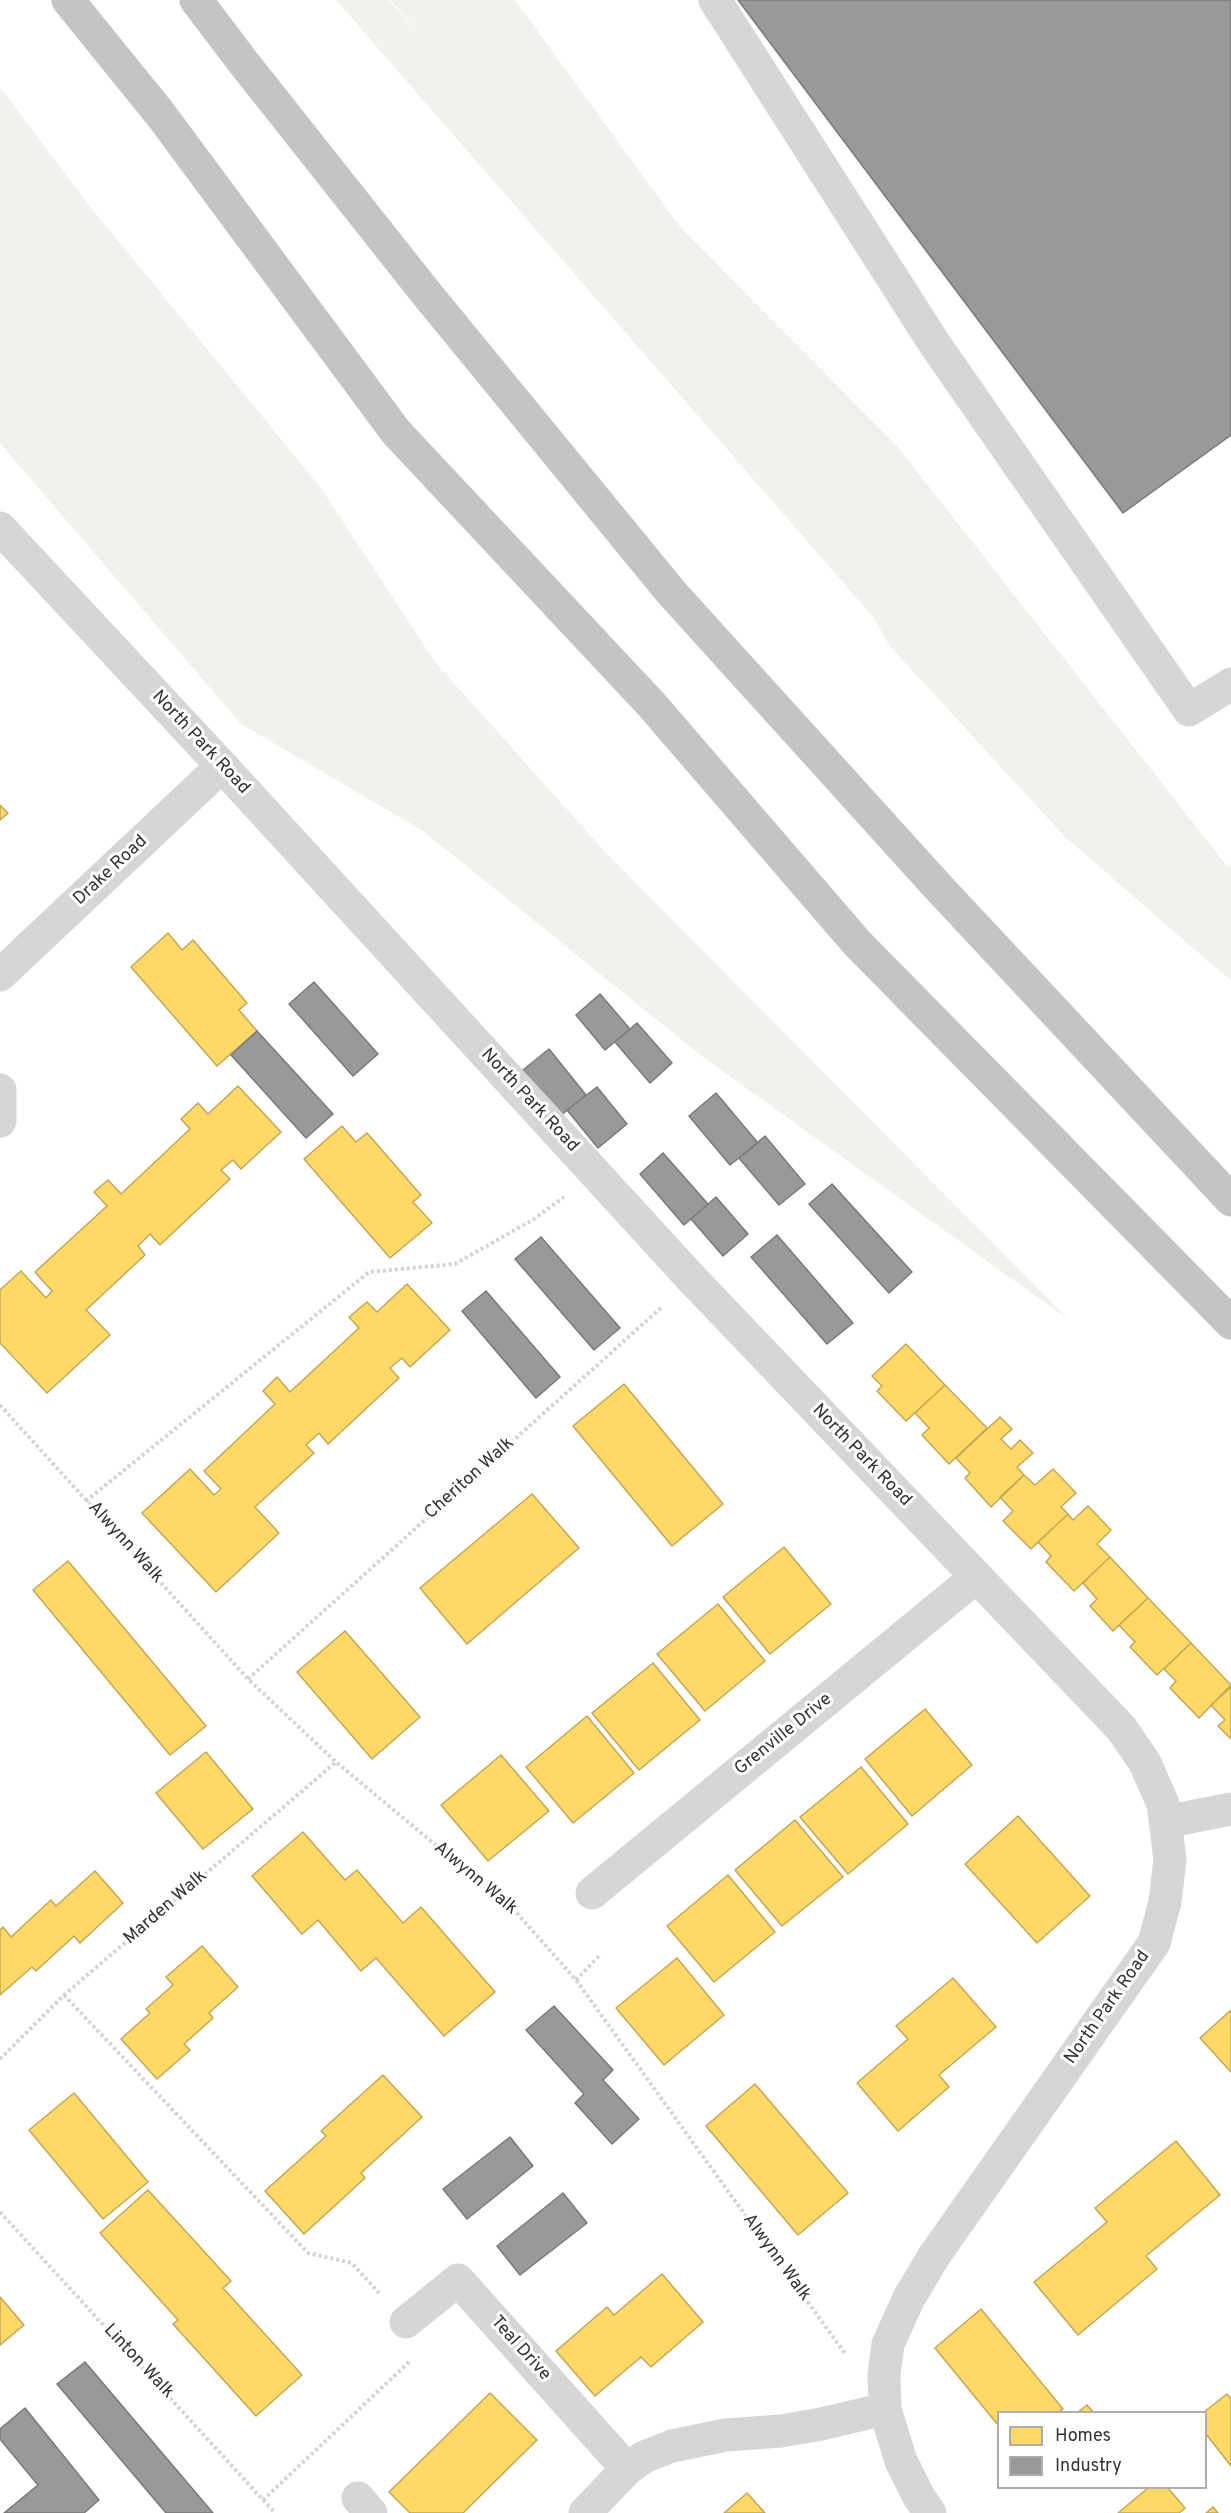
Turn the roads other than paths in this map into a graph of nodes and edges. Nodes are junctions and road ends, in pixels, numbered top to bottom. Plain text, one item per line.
1 (68, 0) edge
2 (196, 0) edge
3 (715, 0) edge
4 (0, 528) edge
5 (1231, 684) edge
6 (222, 766) junction
7 (0, 975) edge
8 (0, 1090) edge
9 (0, 1121) edge
10 (1231, 1200) edge
11 (1231, 1323) edge
12 (976, 1577) junction
13 (1231, 1809) edge
14 (1165, 1822) junction
15 (592, 1893) dead end
16 (406, 2322) road end
17 (885, 2409) junction
18 (627, 2469) junction
19 (585, 2513) edge
20 (930, 2513) edge

1 - 11 highway
2 - 10 highway
3 - 5 street
4 - 6 street, North Park Road
6 - 7 street, Drake Road
6 - 12 street, North Park Road
8 - 9 street
12 - 14 street, North Park Road
12 - 15 street, Grenville Drive
13 - 14 street
14 - 17 street, North Park Road
16 - 18 street, Teal Drive
17 - 18 street
17 - 20 street, North Park Road
18 - 19 street

